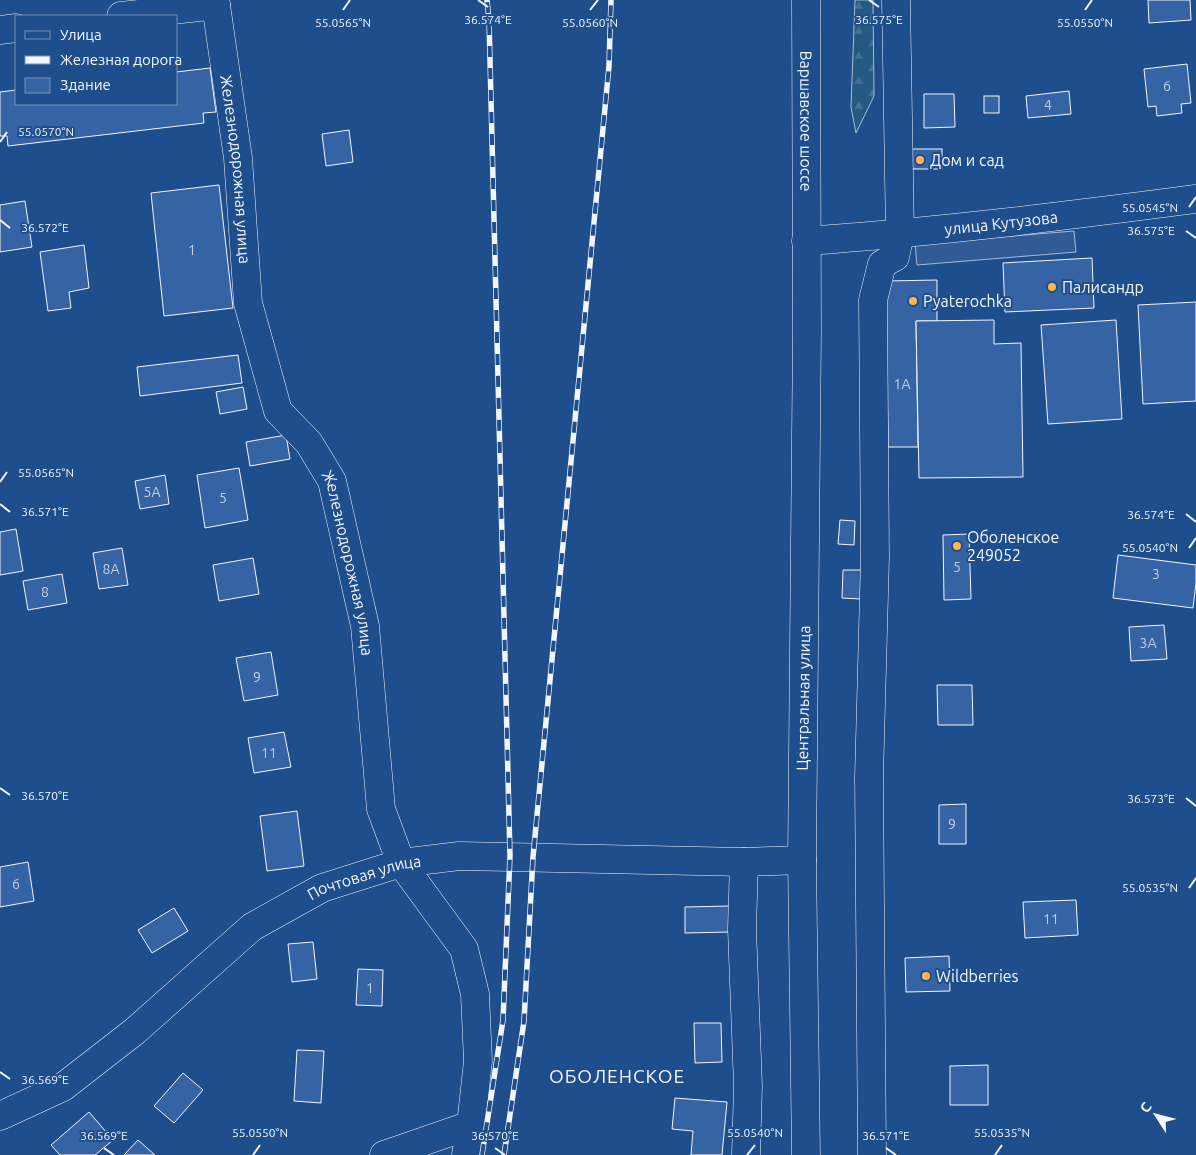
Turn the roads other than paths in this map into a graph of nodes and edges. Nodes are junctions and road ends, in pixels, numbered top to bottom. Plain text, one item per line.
1 (806, 0) edge
2 (896, 0) edge
3 (215, 3) edge
4 (128, 15) edge
5 (15, 28) edge
6 (0, 30) edge
7 (1196, 199) edge
8 (900, 234) junction
9 (806, 241) junction
10 (802, 860) junction
11 (744, 862) junction
12 (401, 864) junction
13 (0, 1116) edge
14 (471, 1125) junction
15 (384, 1155) edge
16 (466, 1155) edge
17 (746, 1155) edge
18 (806, 1155) edge
19 (872, 1155) edge

1 - 9 street, Варшавское шоссе
2 - 8 street
3 - 4 street
3 - 12 street, Железнодорожная улица
5 - 6 street
7 - 8 street, улица Кутузова
8 - 9 street, улица Кутузова
8 - 19 street
9 - 10 street, Центральная улица
10 - 11 street, Почтовая улица
10 - 18 street, Центральная улица
11 - 12 street, Почтовая улица
11 - 17 street
12 - 13 street, Почтовая улица
12 - 14 street, Железнодорожная улица
14 - 15 street
14 - 16 street, Железнодорожная улица

